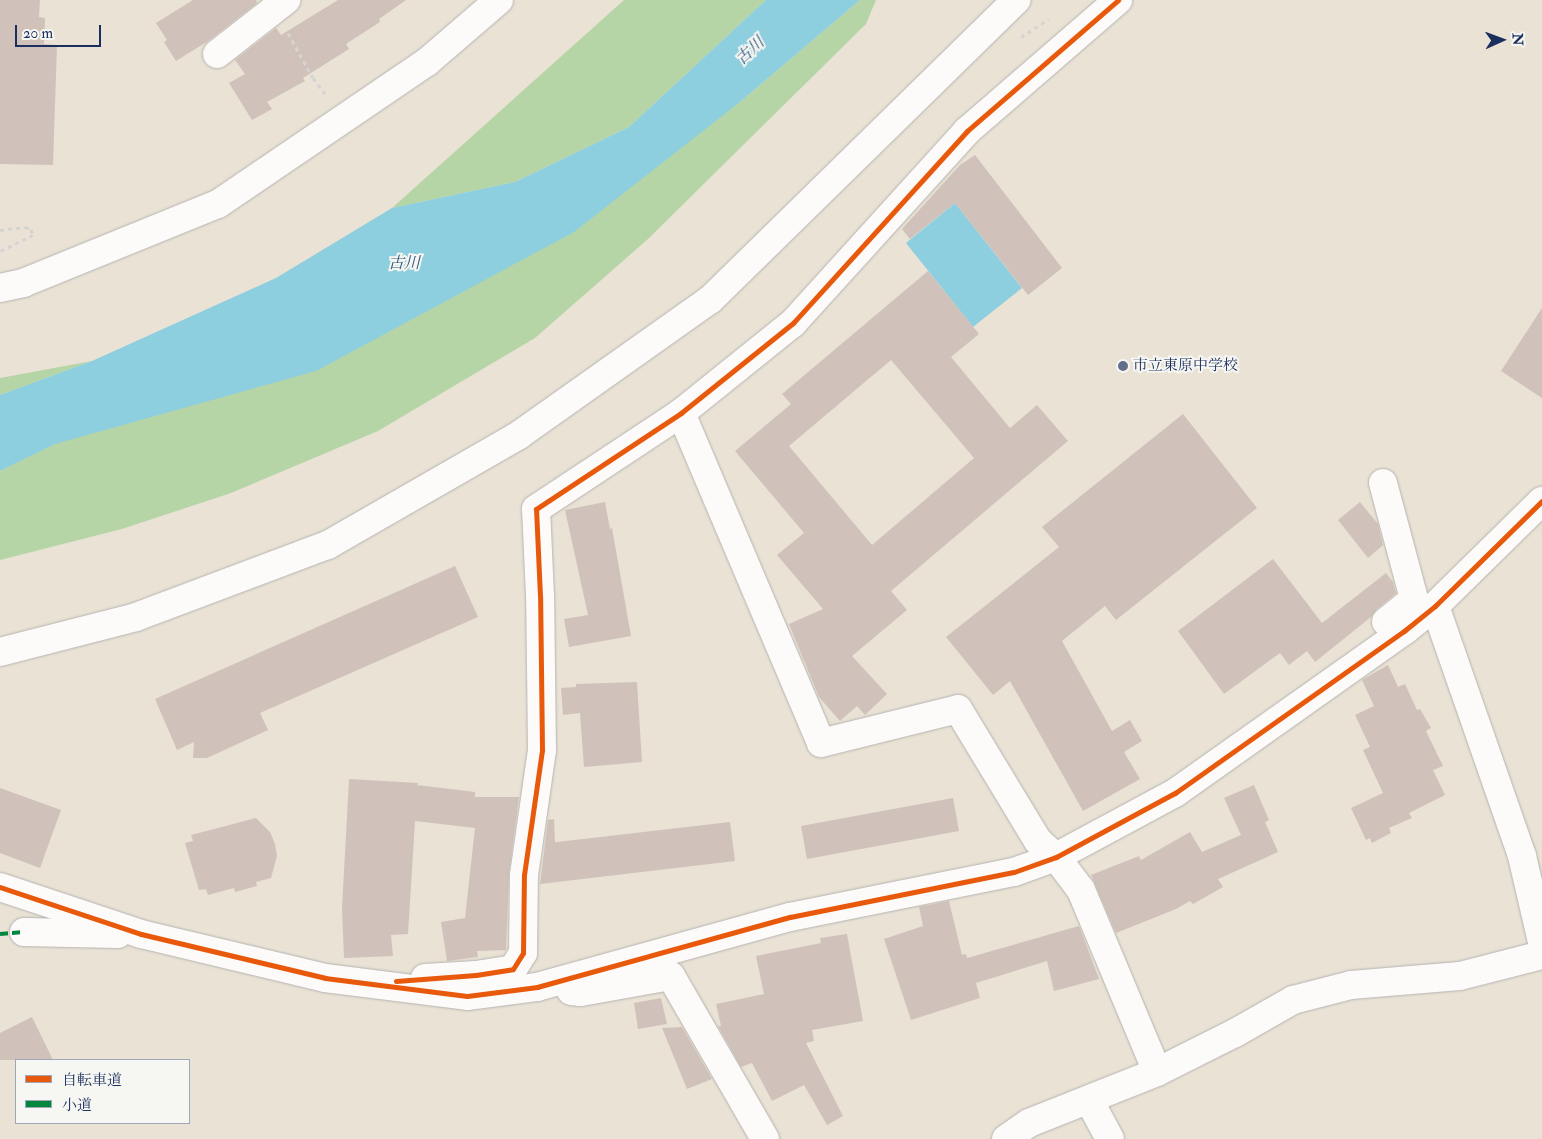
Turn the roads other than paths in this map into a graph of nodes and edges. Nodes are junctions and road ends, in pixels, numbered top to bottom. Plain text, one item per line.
1 (499, 0) edge
2 (1016, 0) edge
3 (1118, 0) edge
4 (281, 5) edge
5 (217, 54) dead end
6 (0, 288) edge
7 (681, 413) junction
8 (1383, 483) dead end
9 (1542, 501) edge
10 (1435, 606) junction
11 (1385, 644) junction
12 (0, 652) edge
13 (1056, 857) junction
14 (0, 887) edge
15 (24, 932) dead end
16 (141, 934) junction
17 (1542, 942) edge
18 (1542, 955) edge
19 (376, 983) junction
20 (537, 987) junction
21 (1157, 1072) junction
22 (1089, 1100) junction
23 (765, 1139) edge
24 (1006, 1139) edge
25 (1110, 1139) edge

1 - 6 street
2 - 12 street
3 - 7 street
4 - 5 street
7 - 13 street
7 - 19 street
8 - 11 street
9 - 10 street
10 - 11 street
10 - 17 street
11 - 13 street
13 - 20 street
13 - 21 street
14 - 16 street
15 - 16 street
16 - 19 street
18 - 21 street
19 - 20 street
20 - 23 street
21 - 22 street
22 - 24 street
22 - 25 street

